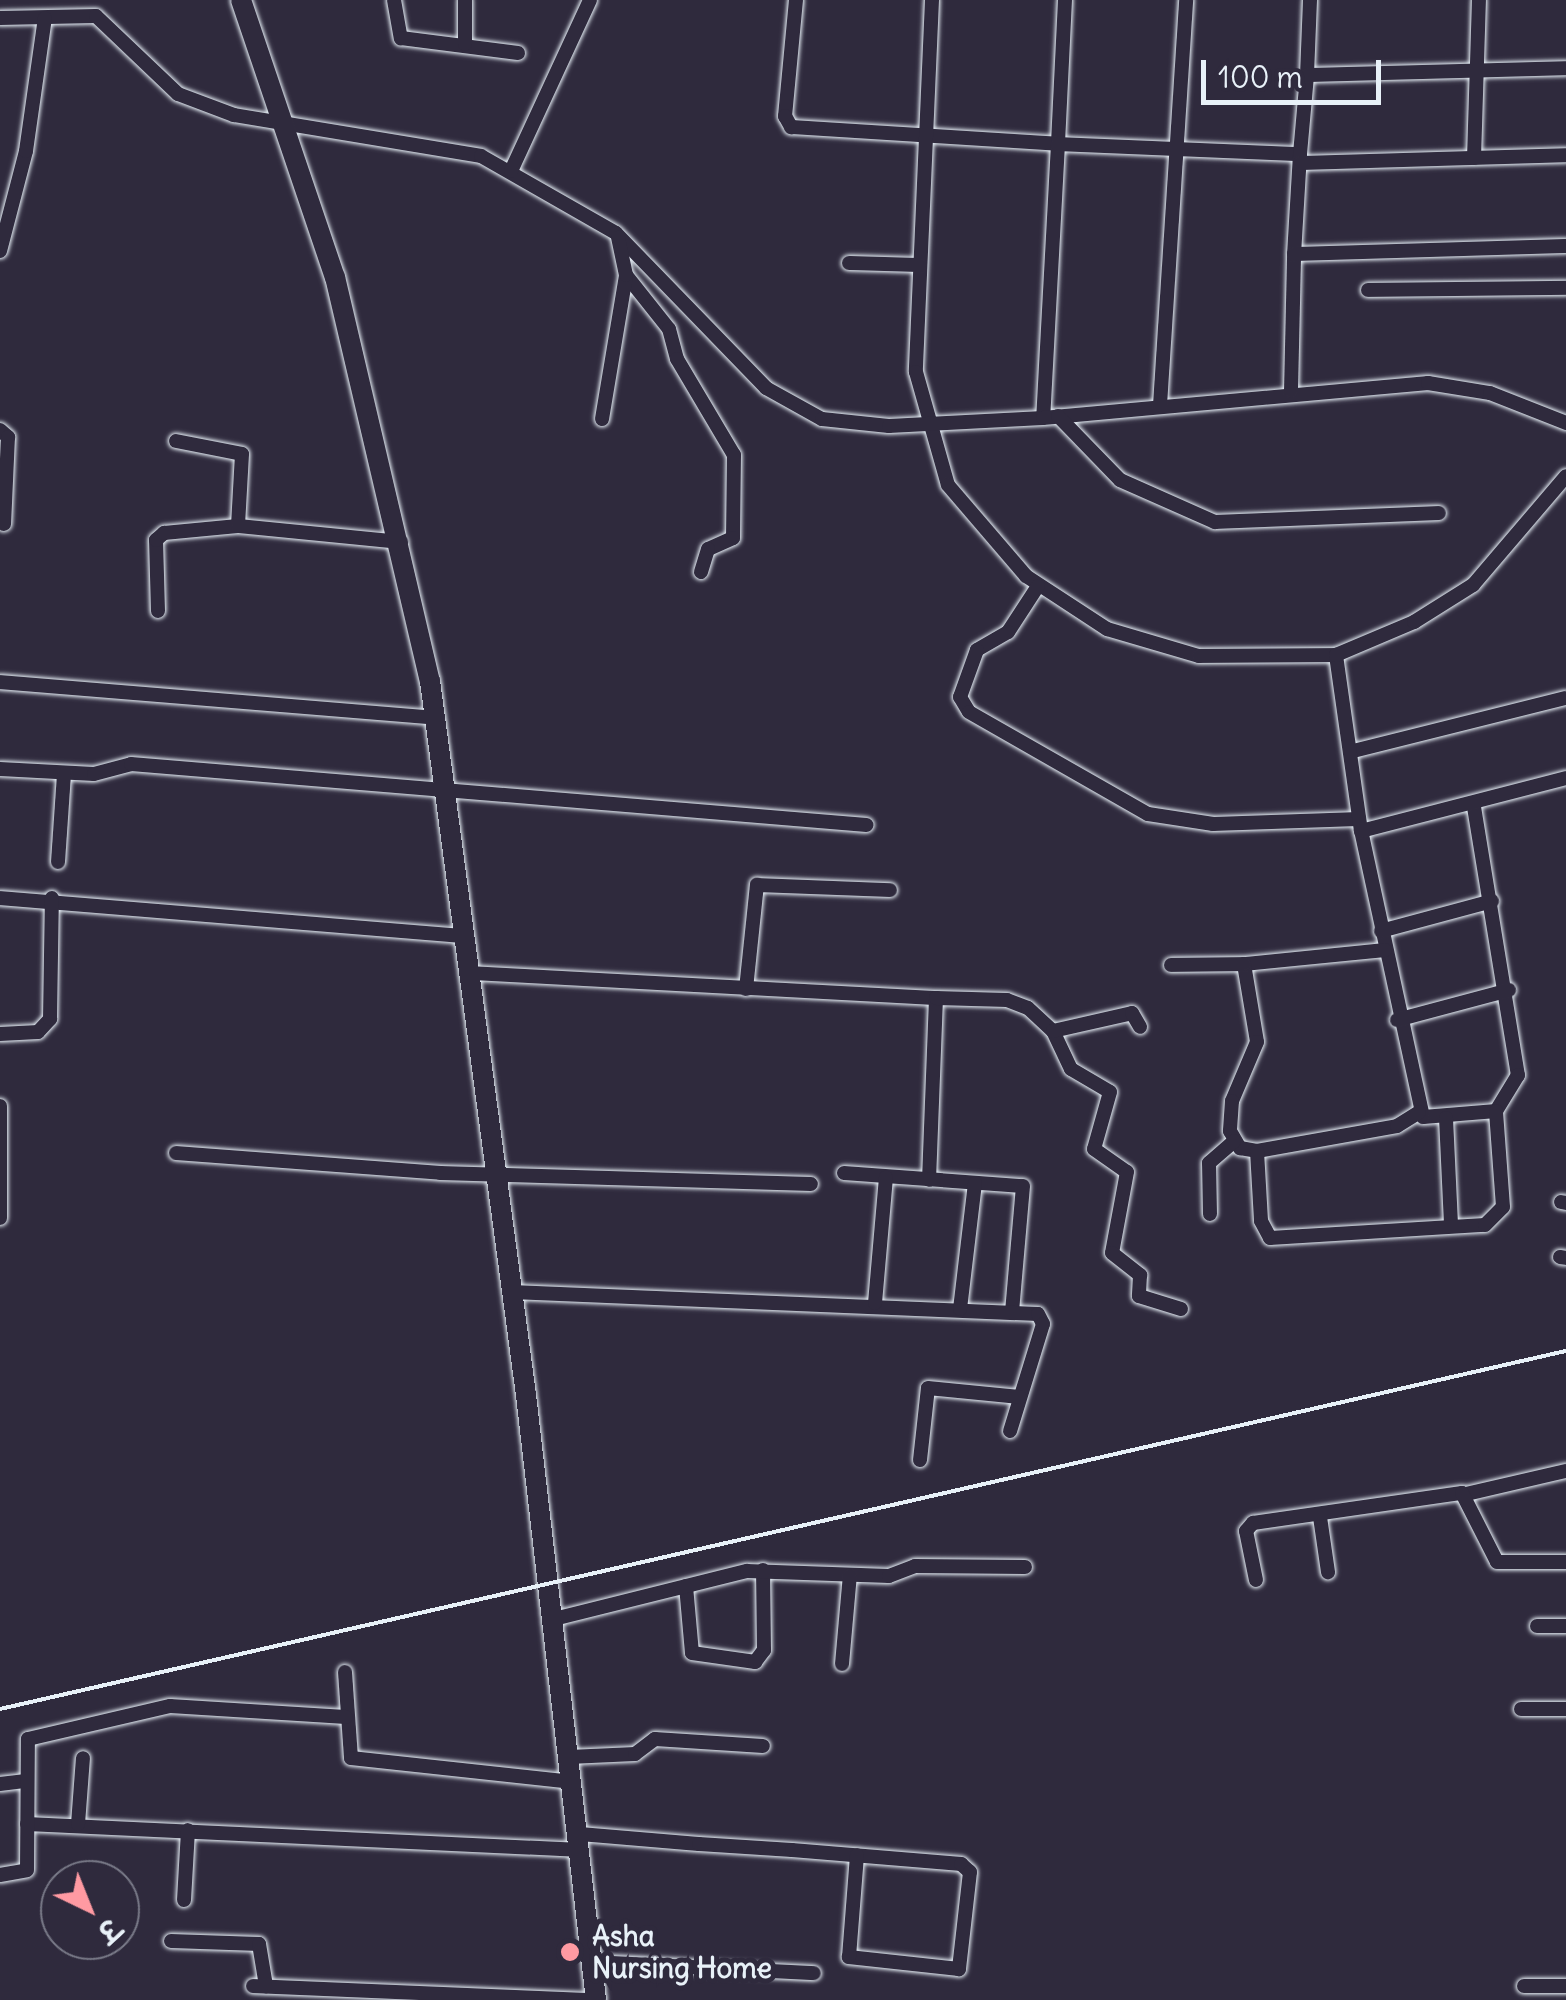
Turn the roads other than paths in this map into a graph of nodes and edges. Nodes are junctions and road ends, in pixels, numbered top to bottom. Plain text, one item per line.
1 (103, 0) edge
2 (242, 0) edge
3 (394, 0) edge
4 (466, 0) edge
5 (590, 0) edge
6 (796, 0) edge
7 (920, 0) edge
8 (932, 0) edge
9 (1065, 0) edge
10 (1186, 0) edge
11 (1310, 0) edge
12 (1479, 0) edge
13 (98, 17) junction
14 (0, 18) edge
15 (44, 18) junction
16 (465, 44) junction
17 (518, 53) dead end
18 (1566, 68) edge
19 (1307, 74) junction
20 (1475, 74) junction
21 (291, 128) junction
22 (926, 138) junction
23 (1058, 144) junction
24 (1178, 146) junction
25 (1566, 155) edge
26 (1300, 158) junction
27 (1474, 158) junction
28 (511, 171) junction
29 (616, 233) junction
30 (1566, 246) edge
31 (0, 251) edge
32 (1294, 254) junction
33 (849, 263) dead end
34 (920, 265) junction
35 (626, 276) junction
36 (1566, 288) edge
37 (1368, 290) dead end
38 (1292, 391) junction
39 (1160, 405) junction
40 (1051, 417) junction
41 (602, 419) dead end
42 (1566, 423) edge
43 (926, 425) junction
44 (0, 430) edge
45 (176, 441) dead end
46 (1566, 476) edge
47 (1439, 514) dead end
48 (4, 524) dead end
49 (238, 526) junction
50 (402, 542) junction
51 (702, 572) dead end
52 (1038, 586) junction
53 (158, 610) dead end
54 (1336, 655) junction
55 (0, 682) edge
56 (1566, 698) edge
57 (436, 718) junction
58 (1353, 751) junction
59 (0, 769) edge
60 (64, 774) junction
61 (1566, 778) edge
62 (444, 791) junction
63 (1474, 807) junction
64 (866, 824) dead end
65 (1360, 825) junction
66 (58, 862) dead end
67 (890, 890) dead end
68 (0, 898) edge
69 (52, 898) junction
70 (1492, 901) junction
71 (1381, 931) junction
72 (464, 936) junction
73 (1385, 950) junction
74 (1244, 964) junction
75 (1171, 965) dead end
76 (471, 973) junction
77 (746, 990) junction
78 (1508, 990) junction
79 (936, 998) junction
80 (1397, 1020) junction
81 (1140, 1028) dead end
82 (1052, 1031) junction
83 (0, 1034) edge
84 (0, 1106) edge
85 (1496, 1111) junction
86 (1418, 1112) junction
87 (1446, 1118) junction
88 (1234, 1141) junction
89 (1257, 1151) junction
90 (176, 1153) dead end
91 (844, 1173) dead end
92 (495, 1175) junction
93 (886, 1177) junction
94 (928, 1180) junction
95 (975, 1183) junction
96 (810, 1184) dead end
97 (1210, 1214) dead end
98 (0, 1218) edge
99 (1452, 1226) junction
100 (512, 1292) junction
101 (875, 1303) junction
102 (960, 1308) junction
103 (1181, 1310) dead end
104 (1012, 1312) junction
105 (1020, 1397) junction
106 (1010, 1432) dead end
107 (920, 1460) dead end
108 (1566, 1471) edge
109 (1466, 1494) junction
110 (1320, 1518) junction
111 (1566, 1562) edge
112 (1025, 1567) dead end
113 (763, 1570) junction
114 (1328, 1572) dead end
115 (850, 1575) junction
116 (1256, 1580) dead end
117 (686, 1586) junction
118 (550, 1620) junction
119 (1536, 1626) dead end
120 (1566, 1626) edge
121 (842, 1664) dead end
122 (345, 1672) dead end
123 (1566, 1708) edge
124 (1522, 1709) dead end
125 (346, 1718) junction
126 (762, 1746) dead end
127 (569, 1757) junction
128 (83, 1758) dead end
129 (26, 1781) junction
130 (573, 1782) junction
131 (0, 1784) edge
132 (27, 1824) junction
133 (78, 1824) junction
134 (188, 1830) junction
135 (581, 1842) junction
136 (858, 1856) junction
137 (0, 1875) edge
138 (184, 1900) dead end
139 (171, 1941) dead end
140 (594, 1962) junction
141 (814, 1973) dead end
142 (1524, 1986) dead end
143 (1566, 1986) edge
144 (430, 1996) edge
145 (586, 2000) edge
146 (596, 2000) edge

1 - 13 street
2 - 21 main road
3 - 16 street
4 - 16 street
5 - 28 street
6 - 22 street
7 - 8 street
8 - 22 street
9 - 23 street
10 - 24 street
11 - 19 street
12 - 20 street
13 - 15 street
13 - 21 street
14 - 15 street
15 - 31 street
16 - 17 street
18 - 20 street
19 - 20 street
19 - 26 street
20 - 27 street
21 - 28 street
21 - 50 main road
22 - 23 street
22 - 34 street
23 - 24 street
23 - 40 street
24 - 26 street
24 - 39 street
25 - 27 street
26 - 27 street
26 - 32 street
28 - 29 street
29 - 35 street
29 - 43 street
30 - 32 street
32 - 38 street
33 - 34 street
34 - 43 street
35 - 41 street
35 - 51 street
36 - 37 street
38 - 39 street
38 - 42 street
39 - 40 street
40 - 43 street
40 - 47 street
43 - 52 street
44 - 48 street
45 - 49 street
46 - 54 street
49 - 50 street
49 - 53 street
50 - 57 main road
52 - 54 street
52 - 65 street
54 - 58 street
55 - 57 street
56 - 58 street
57 - 62 main road
58 - 65 street
59 - 60 street
60 - 62 street
60 - 66 street
61 - 63 street
62 - 64 street
62 - 72 main road
63 - 65 street
63 - 70 street
65 - 71 street
67 - 77 street
68 - 69 street
69 - 72 street
69 - 83 street
70 - 71 street
70 - 78 street
71 - 73 street
72 - 76 main road
73 - 74 street
73 - 80 street
74 - 75 street
74 - 88 street
76 - 77 street
76 - 92 main road
77 - 79 street
78 - 80 street
78 - 85 street
79 - 82 street
79 - 94 street
80 - 86 street
81 - 82 street
82 - 103 street
84 - 98 street
85 - 87 street
85 - 99 street
86 - 87 street
86 - 89 street
87 - 99 street
88 - 89 street
88 - 97 street
89 - 99 street
90 - 92 street
91 - 93 street
92 - 96 street
92 - 100 main road
93 - 94 street
93 - 101 street
94 - 95 street
95 - 102 street
95 - 104 street
100 - 101 street
100 - 118 main road
101 - 102 street
102 - 104 street
104 - 105 street
105 - 106 street
105 - 107 street
108 - 109 street
109 - 110 street
109 - 111 street
110 - 114 street
110 - 116 street
112 - 115 street
113 - 115 street
113 - 117 street
113 - 117 street
115 - 121 street
117 - 118 street
118 - 127 main road
119 - 120 street
122 - 125 street
123 - 124 street
125 - 129 street
125 - 130 street
126 - 127 street
127 - 130 main road
128 - 133 street
129 - 131 street
129 - 132 street
130 - 135 main road
132 - 133 street
132 - 137 street
133 - 134 street
134 - 135 street
134 - 138 street
135 - 136 street
135 - 140 main road
136 - 136 street
139 - 144 street
140 - 141 street
140 - 146 main road
142 - 143 street
144 - 145 street

